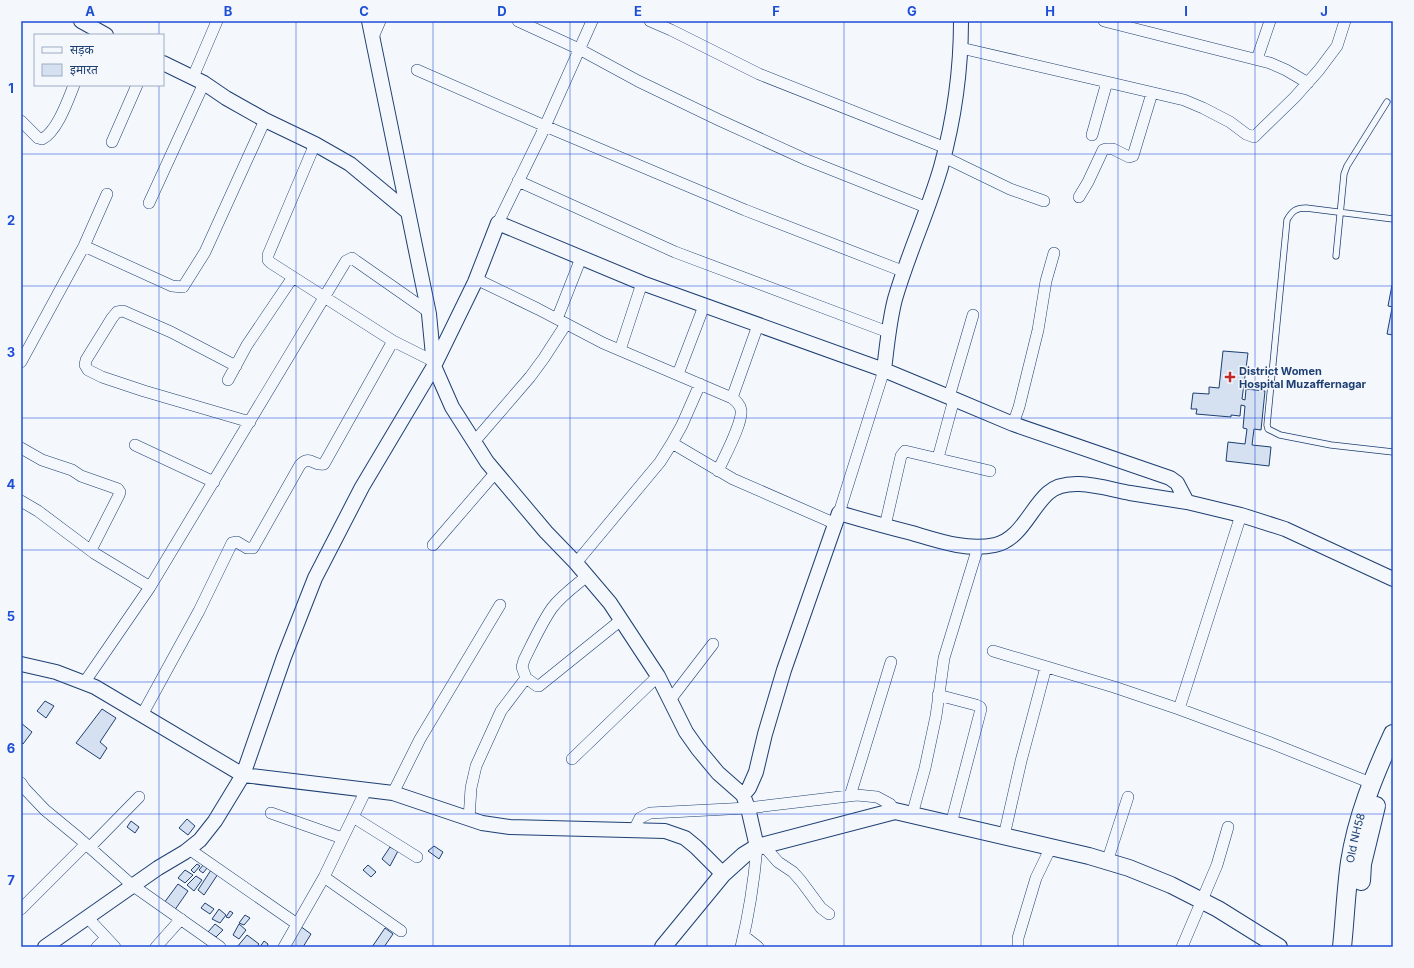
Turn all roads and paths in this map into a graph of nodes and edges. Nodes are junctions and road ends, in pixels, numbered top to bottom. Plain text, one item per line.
1 (81, 21) edge
2 (217, 21) edge
3 (370, 21) edge
4 (380, 21) edge
5 (518, 21) edge
6 (592, 21) edge
7 (650, 21) edge
8 (961, 21) edge
9 (1104, 21) edge
10 (1270, 21) edge
11 (1345, 21) edge
12 (101, 34) edge
13 (373, 37) junction
14 (961, 48) junction
15 (579, 49) junction
16 (1257, 59) junction
17 (164, 63) edge
18 (417, 70) dead end
19 (198, 80) junction
20 (1108, 82) junction
21 (1308, 83) junction
22 (74, 86) edge
23 (137, 86) edge
24 (1152, 93) junction
25 (1387, 102) dead end
26 (265, 120) junction
27 (21, 121) edge
28 (545, 126) junction
29 (1092, 135) dead end
30 (112, 142) dead end
31 (315, 144) junction
32 (945, 152) junction
33 (518, 182) junction
34 (107, 194) dead end
35 (1078, 197) dead end
36 (1044, 200) dead end
37 (149, 204) dead end
38 (928, 208) junction
39 (408, 212) junction
40 (1340, 212) junction
41 (1393, 220) edge
42 (498, 222) junction
43 (84, 246) junction
44 (1054, 253) dead end
45 (1336, 256) dead end
46 (582, 258) junction
47 (905, 272) junction
48 (294, 277) junction
49 (476, 279) junction
50 (642, 283) junction
51 (324, 297) junction
52 (704, 306) junction
53 (429, 312) junction
54 (973, 315) dead end
55 (561, 321) junction
56 (758, 325) junction
57 (888, 332) junction
58 (392, 341) junction
59 (620, 350) junction
60 (21, 362) edge
61 (434, 364) junction
62 (236, 366) junction
63 (884, 370) junction
64 (678, 374) junction
65 (228, 380) dead end
66 (700, 384) junction
67 (732, 398) junction
68 (952, 398) junction
69 (250, 422) junction
70 (1013, 424) junction
71 (474, 442) junction
72 (672, 444) junction
73 (135, 445) dead end
74 (21, 448) edge
75 (1393, 452) edge
76 (938, 458) junction
77 (718, 471) junction
78 (990, 471) dead end
79 (496, 472) junction
80 (214, 482) junction
81 (21, 501) edge
82 (1187, 502) junction
83 (1240, 515) junction
84 (837, 518) junction
85 (885, 526) junction
86 (433, 545) dead end
87 (978, 547) junction
88 (91, 550) junction
89 (576, 563) junction
90 (587, 576) junction
91 (1393, 579) edge
92 (150, 587) junction
93 (500, 605) dead end
94 (621, 620) junction
95 (714, 644) dead end
96 (993, 651) dead end
97 (891, 662) dead end
98 (21, 664) edge
99 (1046, 667) junction
100 (658, 676) junction
101 (526, 678) junction
102 (84, 683) junction
103 (938, 695) junction
104 (670, 700) junction
105 (1179, 709) junction
106 (142, 715) junction
107 (1393, 734) edge
108 (572, 759) dead end
109 (1393, 762) edge
110 (243, 775) junction
111 (21, 783) edge
112 (1372, 784) junction
113 (366, 790) junction
114 (393, 793) junction
115 (743, 795) junction
116 (850, 796) junction
117 (139, 797) dead end
118 (1128, 797) dead end
119 (748, 808) junction
120 (895, 811) junction
121 (271, 813) dead end
122 (912, 815) junction
123 (353, 817) junction
124 (469, 819) junction
125 (952, 824) junction
126 (1228, 827) dead end
127 (634, 830) junction
128 (1004, 836) junction
129 (342, 838) junction
130 (88, 846) junction
131 (760, 846) junction
132 (1051, 847) junction
133 (189, 849) junction
134 (417, 857) dead end
135 (1107, 862) junction
136 (723, 874) junction
137 (324, 877) junction
138 (132, 885) junction
139 (1201, 900) junction
140 (21, 909) edge
141 (829, 914) dead end
142 (87, 917) junction
143 (181, 919) junction
144 (297, 924) junction
145 (401, 931) dead end
146 (744, 936) junction
147 (106, 938) junction
148 (1275, 946) edge
149 (45, 947) edge
150 (97, 947) edge
151 (115, 947) edge
152 (156, 947) edge
153 (220, 947) edge
154 (284, 947) edge
155 (663, 947) edge
156 (741, 947) edge
157 (758, 947) edge
158 (1018, 947) edge
159 (1182, 947) edge
160 (1342, 947) edge
161 (1354, 947) edge

1 - 12 street
2 - 19 street
3 - 13 street
4 - 13 street
5 - 15 street
6 - 15 street
7 - 32 street
8 - 14 street
9 - 16 street
10 - 16 street
11 - 21 street
13 - 39 street
14 - 20 street
14 - 32 street
15 - 28 street
15 - 38 street
16 - 21 street
17 - 19 street
18 - 28 street
19 - 26 street
19 - 37 street
20 - 24 street
20 - 29 street
21 - 24 street
22 - 27 street
23 - 30 street
24 - 35 street
25 - 40 lane
26 - 31 street
26 - 43 street
28 - 33 street
28 - 47 street
31 - 39 street
31 - 48 street
32 - 36 street
32 - 38 street
33 - 42 street
33 - 57 street
34 - 43 street
38 - 47 street
39 - 53 street
40 - 41 lane
40 - 45 lane
40 - 75 lane
42 - 46 street
42 - 49 street
43 - 60 street
44 - 70 street
46 - 50 street
46 - 55 street
47 - 57 street
48 - 51 street
48 - 62 street
49 - 55 street
49 - 61 street
50 - 52 street
50 - 59 street
51 - 53 street
51 - 58 street
51 - 69 street
52 - 56 street
52 - 64 street
53 - 61 street
54 - 68 street
55 - 59 street
55 - 71 street
56 - 63 street
56 - 67 street
57 - 63 street
58 - 61 street
58 - 106 street
59 - 64 street
61 - 71 street
61 - 110 street
62 - 65 street
62 - 69 street
63 - 68 street
63 - 84 street
64 - 66 street
66 - 67 street
66 - 72 street
67 - 77 street
68 - 70 street
68 - 76 street
69 - 80 street
70 - 82 street
71 - 79 street
72 - 77 street
72 - 89 street
73 - 80 street
74 - 88 street
76 - 78 street
76 - 85 street
77 - 84 street
79 - 86 street
79 - 89 street
80 - 92 street
81 - 88 street
82 - 83 street
82 - 87 street
83 - 91 street
83 - 105 street
84 - 85 street
84 - 115 street
85 - 87 street
87 - 103 street
88 - 92 street
89 - 90 street
90 - 94 street
90 - 101 street
92 - 102 street
93 - 114 street
94 - 100 street
94 - 101 street
95 - 104 street
96 - 99 street
97 - 116 street
98 - 102 street
99 - 105 street
99 - 128 street
100 - 104 street
100 - 108 street
101 - 124 street
102 - 106 street
103 - 122 street
103 - 125 street
104 - 115 street
105 - 112 street
106 - 110 street
107 - 112 main road, Old NH58
109 - 161 main road, Old NH58
110 - 113 street
110 - 133 street
111 - 130 street
112 - 160 main road, Old NH58
113 - 114 street
113 - 123 street
114 - 124 street
115 - 119 street
116 - 119 street
116 - 120 street
117 - 130 street
118 - 135 street
119 - 127 street
119 - 131 street
120 - 122 main road
120 - 131 main road
121 - 129 street
122 - 125 main road
123 - 129 street
123 - 134 street
124 - 127 street
125 - 128 main road
126 - 139 street
127 - 136 street
128 - 132 main road
129 - 137 street
130 - 138 street
130 - 140 street
131 - 136 main road
131 - 141 street
131 - 146 street
132 - 135 main road
132 - 158 street
133 - 138 street
133 - 144 street
135 - 139 main road
136 - 155 main road
137 - 144 street
137 - 145 street
138 - 142 street
138 - 143 street
139 - 148 main road
139 - 159 street
142 - 147 street
142 - 149 street
143 - 152 street
143 - 153 street
144 - 154 street
146 - 156 street
146 - 157 street
147 - 150 street
147 - 151 street

